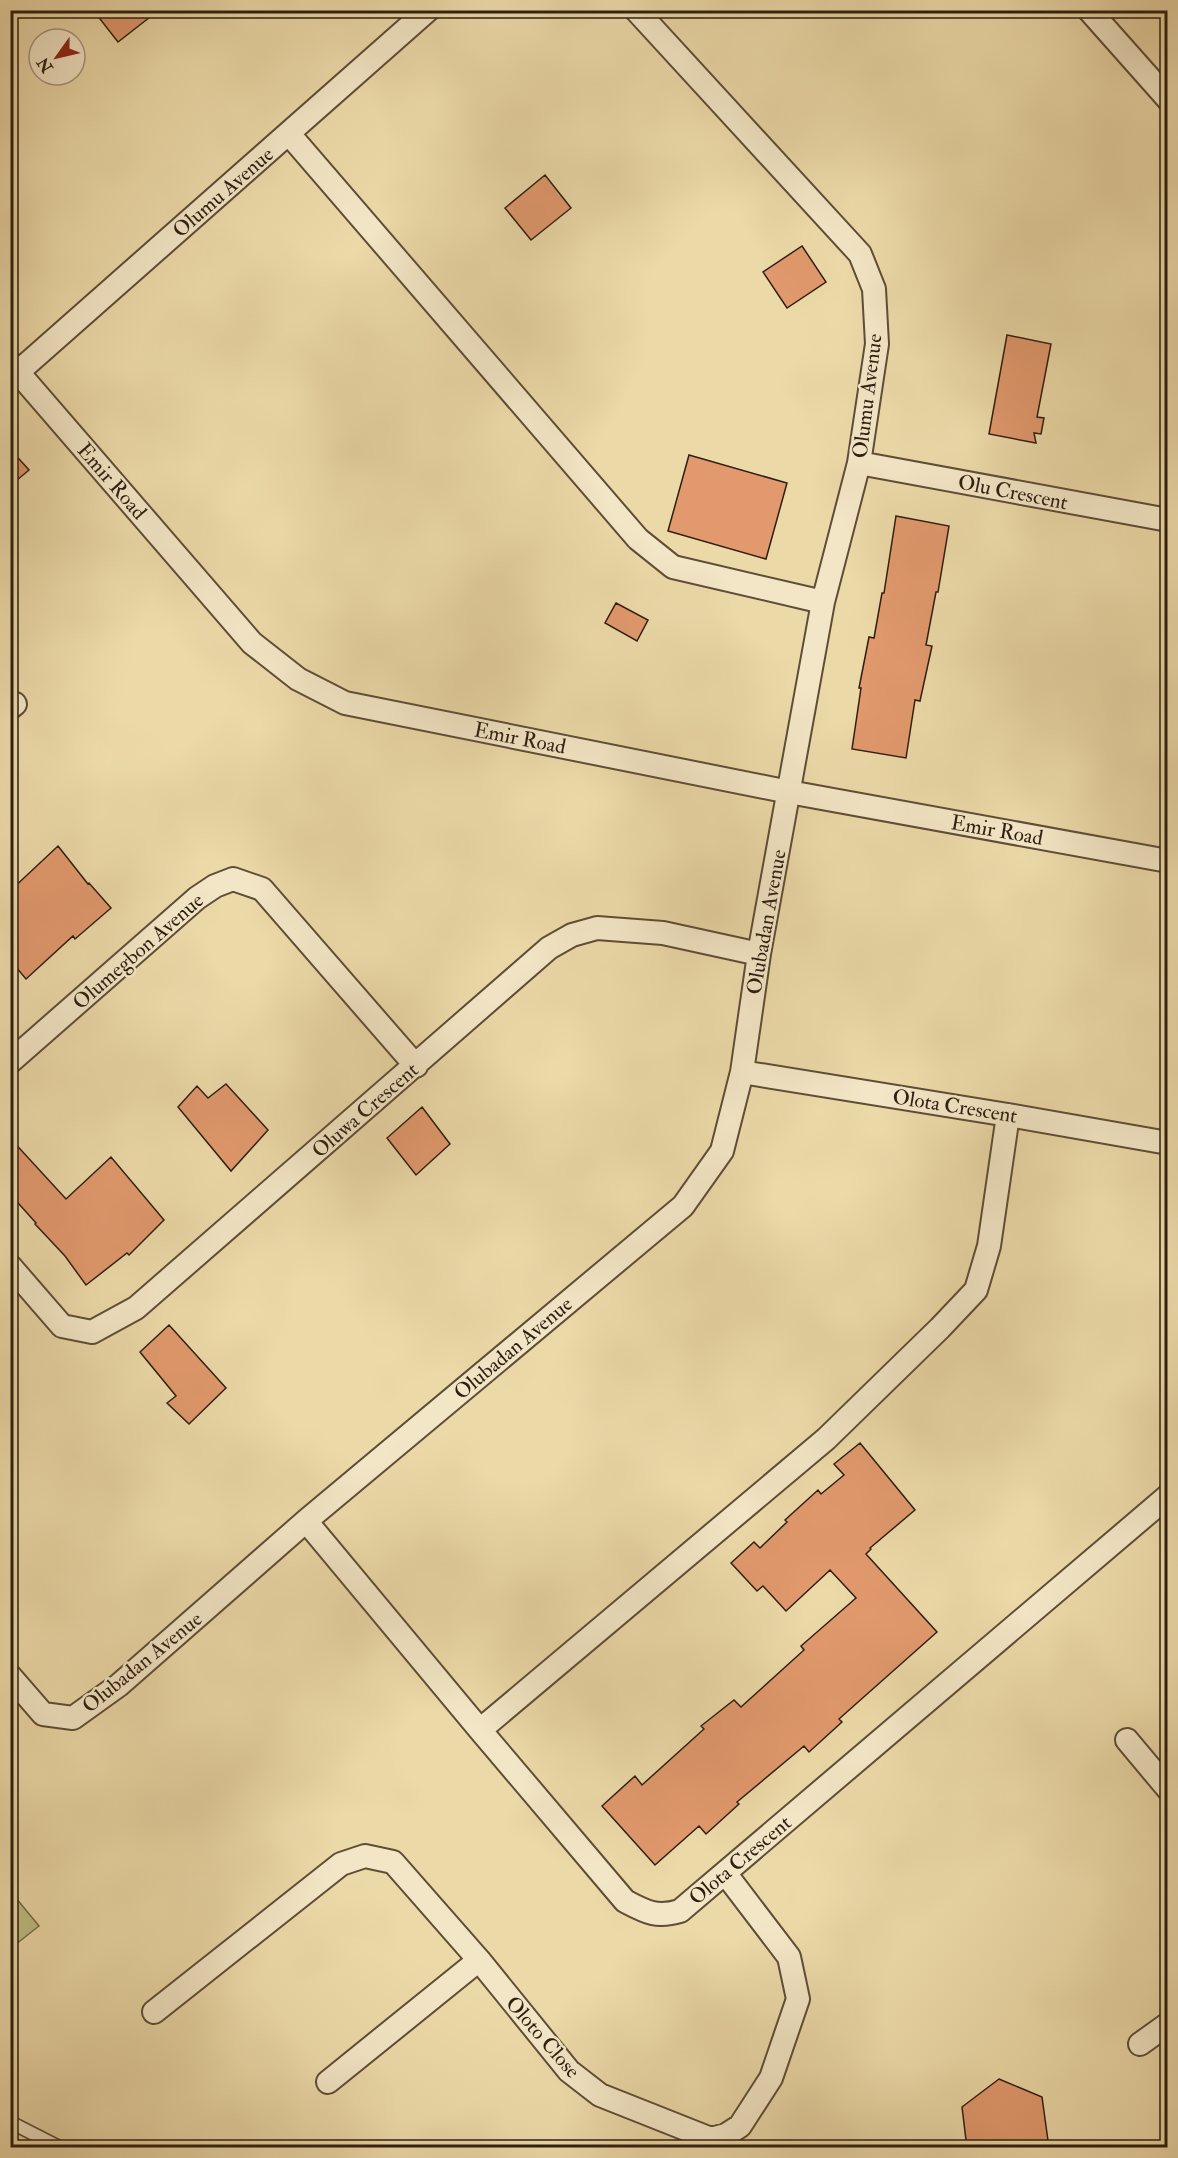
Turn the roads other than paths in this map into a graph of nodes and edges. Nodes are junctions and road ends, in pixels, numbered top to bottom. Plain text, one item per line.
1 (428, 10) edge
2 (636, 10) edge
3 (1089, 10) edge
4 (1167, 99) edge
5 (289, 134) junction
6 (14, 368) edge
7 (859, 463) junction
8 (1167, 520) edge
9 (823, 602) junction
10 (789, 792) junction
11 (1167, 861) edge
12 (759, 954) junction
13 (10, 1062) edge
14 (416, 1066) junction
15 (742, 1072) junction
16 (1008, 1115) junction
17 (1167, 1143) edge
18 (10, 1266) edge
19 (1167, 1496) edge
20 (306, 1521) junction
21 (10, 1676) edge
22 (480, 1730) junction
23 (1127, 1740) dead end
24 (1167, 1789) edge
25 (725, 1873) junction
26 (479, 1960) junction
27 (154, 2012) dead end
28 (1167, 2024) edge
29 (1140, 2044) dead end
30 (328, 2082) dead end
31 (10, 2122) edge
32 (61, 2148) edge

1 - 5 street, Olumu Avenue
2 - 7 street, Olumu Avenue
3 - 4 street
5 - 6 street, Olumu Avenue
5 - 9 street
6 - 10 street, Emir Road
7 - 8 street, Olu Crescent
7 - 9 street, Olumu Avenue
9 - 10 street, Olumu Avenue
10 - 11 street, Emir Road
10 - 12 street, Olubadan Avenue
12 - 14 street, Oluwa Crescent
12 - 15 street, Olubadan Avenue
13 - 14 street, Olumegbon Avenue
14 - 18 street, Oluwa Crescent
15 - 16 street, Olota Crescent
15 - 20 street, Olubadan Avenue
16 - 17 street, Olota Crescent
16 - 22 street
19 - 25 street, Olota Crescent
20 - 21 street, Olubadan Avenue
20 - 22 street, Olota Crescent
22 - 25 street, Olota Crescent
23 - 24 street
25 - 26 street, Oloto Close
26 - 27 street, Oloto Close
26 - 30 street
28 - 29 street
31 - 32 lane

